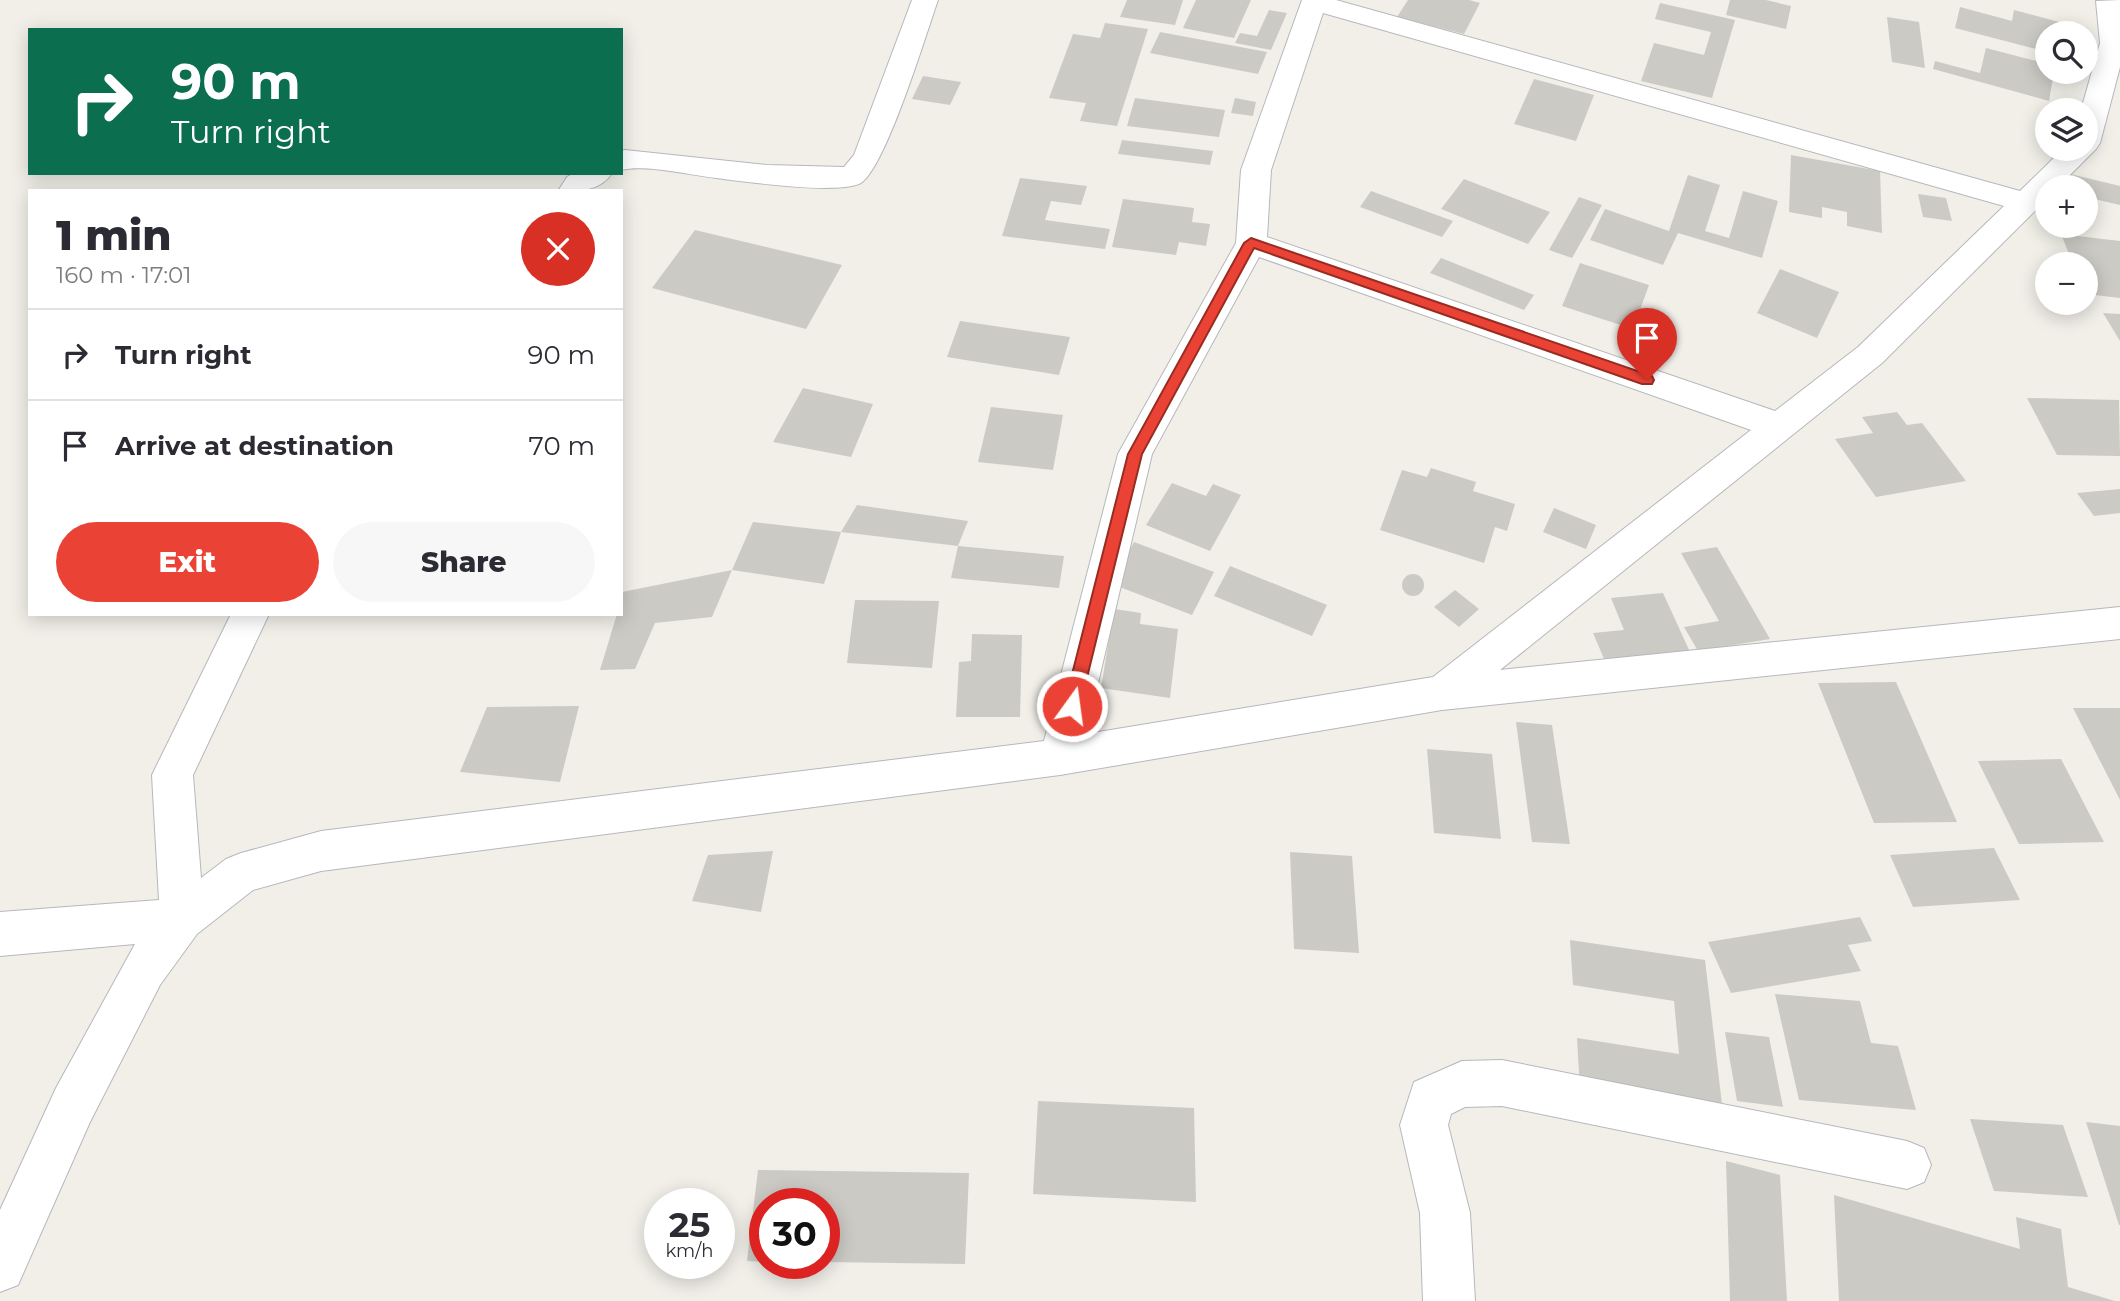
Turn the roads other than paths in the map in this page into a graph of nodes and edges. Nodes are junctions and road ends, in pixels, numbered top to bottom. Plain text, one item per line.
1 (925, 0) edge
2 (2108, 0) edge
3 (1315, 1) edge
4 (2116, 43) edge
5 (2098, 103) edge
6 (623, 160) edge
7 (2068, 161) edge
8 (594, 175) edge
9 (574, 189) edge
10 (2025, 202) junction
11 (1251, 243) junction
12 (1779, 426) junction
13 (249, 616) edge
14 (2120, 623) edge
15 (1442, 693) junction
16 (1060, 757) junction
17 (183, 919) junction
18 (0, 934) edge
19 (1908, 1165) dead end
20 (0, 1267) edge
21 (1449, 1301) edge

1 - 6 street
2 - 4 street
3 - 10 street
3 - 11 street
4 - 5 street
7 - 10 street
8 - 9 street
10 - 12 street
11 - 12 street
11 - 16 street
12 - 15 street
13 - 17 street
14 - 15 street
15 - 16 street
16 - 17 street
17 - 18 street
17 - 20 street
19 - 21 street

